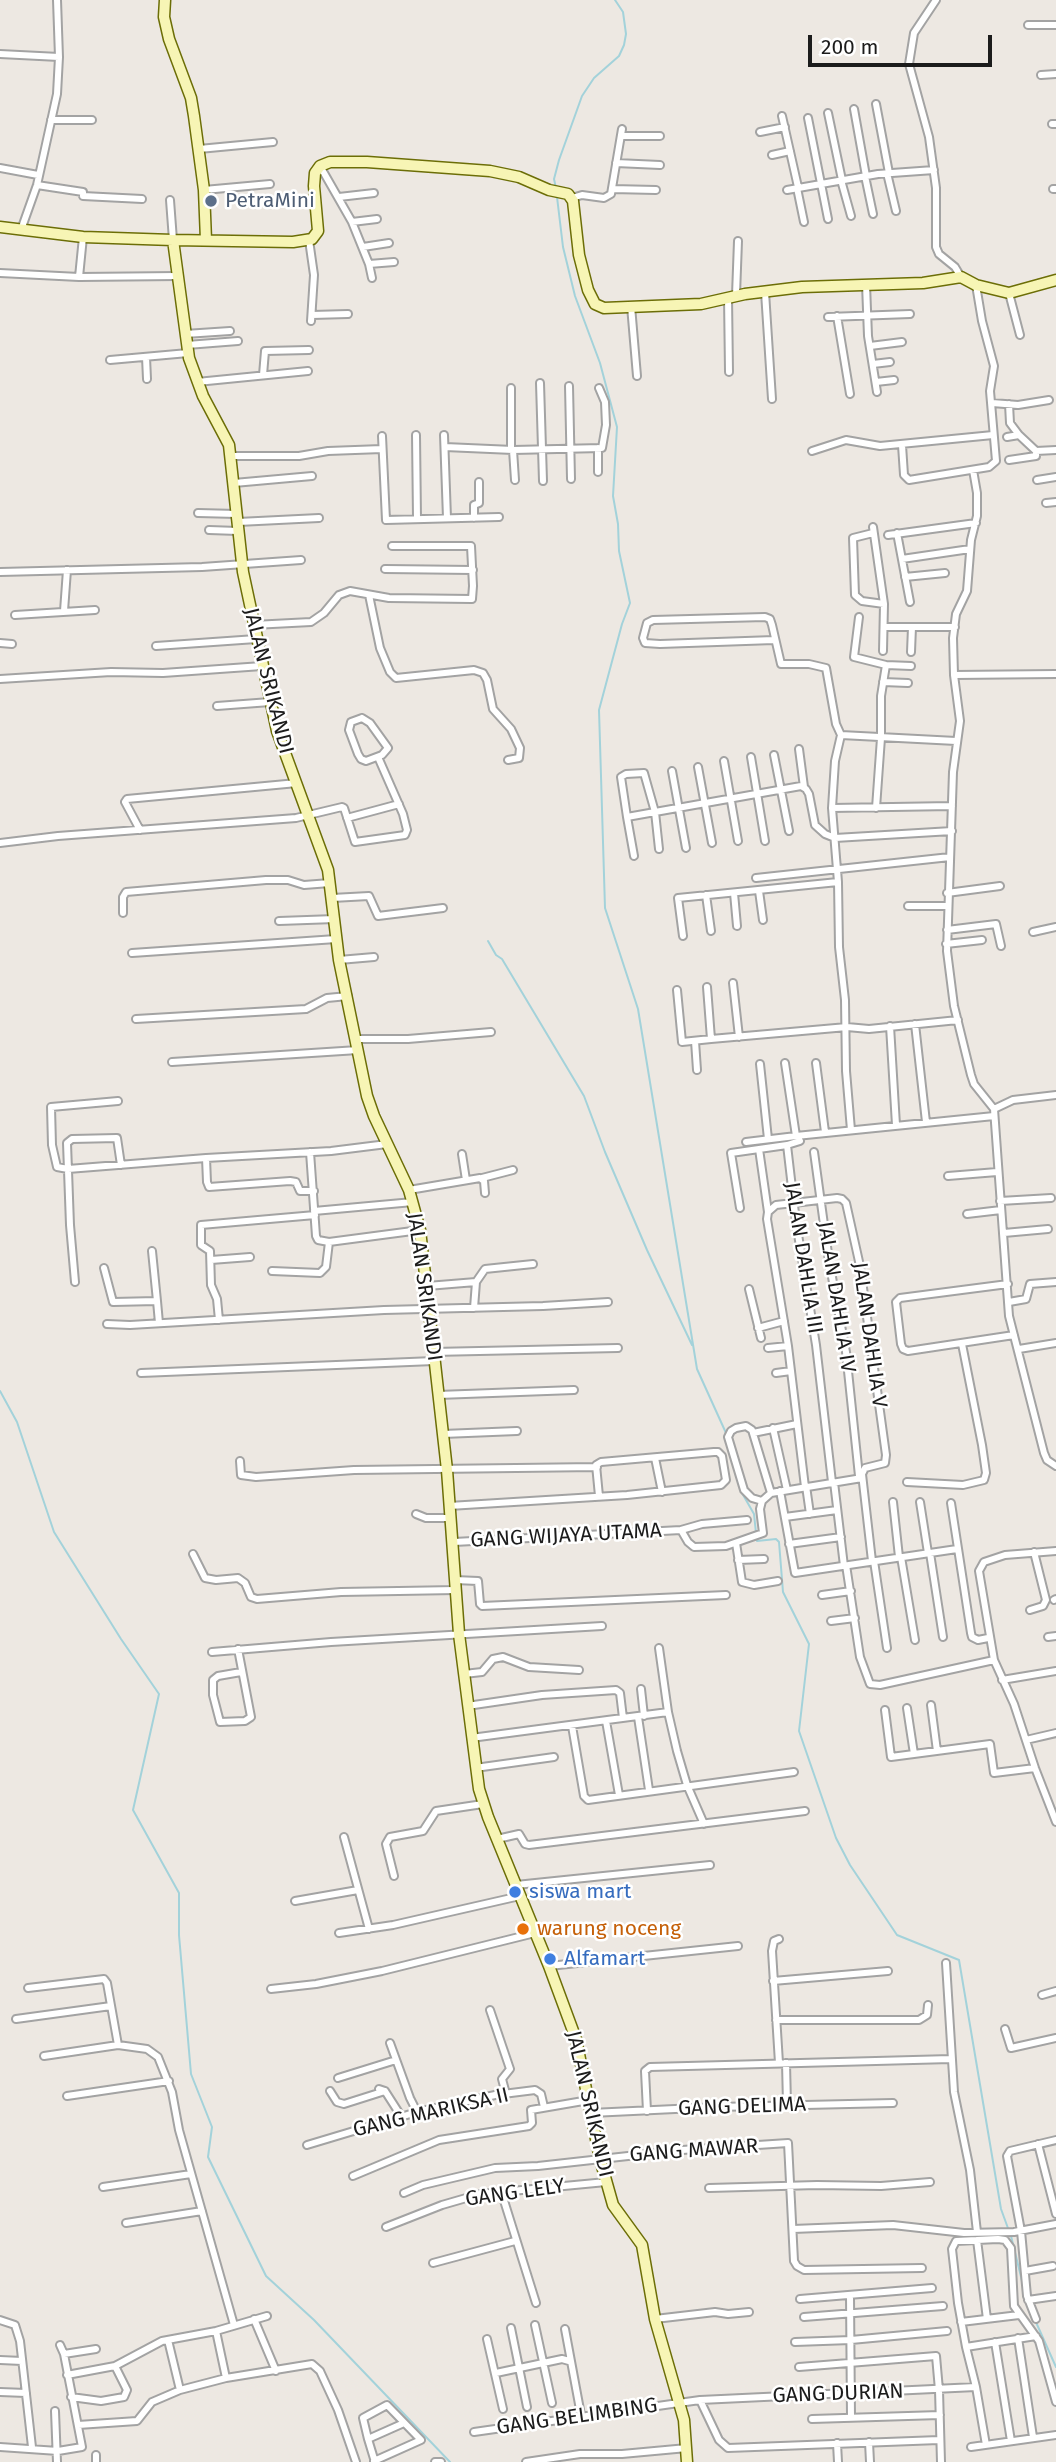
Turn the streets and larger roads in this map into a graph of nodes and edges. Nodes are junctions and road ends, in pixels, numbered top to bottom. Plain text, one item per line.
1 (57, 0) edge
2 (165, 0) edge
3 (936, 0) edge
4 (1028, 25) dead end
5 (1056, 25) edge
6 (0, 54) edge
7 (59, 57) junction
8 (1056, 74) edge
9 (1041, 75) dead end
10 (876, 104) dead end
11 (854, 109) dead end
12 (828, 113) dead end
13 (782, 116) dead end
14 (808, 118) dead end
15 (92, 120) dead end
16 (51, 121) junction
17 (785, 127) junction
18 (760, 132) dead end
19 (660, 136) dead end
20 (273, 142) dead end
21 (199, 149) junction
22 (790, 151) junction
23 (772, 155) dead end
24 (616, 163) junction
25 (660, 165) dead end
26 (320, 166) junction
27 (0, 168) edge
28 (934, 170) junction
29 (888, 173) junction
30 (38, 175) junction
31 (865, 176) junction
32 (842, 180) junction
33 (270, 184) dead end
34 (820, 184) junction
35 (37, 185) junction
36 (798, 188) junction
37 (612, 189) junction
38 (204, 190) junction
39 (656, 190) dead end
40 (787, 190) dead end
41 (374, 194) dead end
42 (568, 195) junction
43 (340, 197) junction
44 (142, 199) dead end
45 (170, 200) dead end
46 (896, 211) dead end
47 (873, 214) dead end
48 (851, 216) dead end
49 (377, 219) dead end
50 (828, 219) dead end
51 (352, 222) junction
52 (804, 222) dead end
53 (0, 227) edge
54 (21, 230) junction
55 (82, 237) junction
56 (173, 240) junction
57 (206, 240) junction
58 (309, 240) junction
59 (738, 241) dead end
60 (389, 243) dead end
61 (363, 247) junction
62 (394, 262) dead end
63 (369, 264) junction
64 (0, 273) edge
65 (178, 276) junction
66 (79, 277) junction
67 (961, 277) junction
68 (372, 278) dead end
69 (1056, 279) edge
70 (866, 284) junction
71 (976, 285) junction
72 (765, 292) junction
73 (1009, 293) junction
74 (732, 296) junction
75 (631, 306) junction
76 (348, 314) dead end
77 (910, 314) dead end
78 (866, 315) junction
79 (837, 316) junction
80 (828, 317) dead end
81 (230, 331) dead end
82 (185, 334) junction
83 (1020, 335) dead end
84 (238, 341) dead end
85 (902, 342) dead end
86 (870, 346) junction
87 (188, 349) junction
88 (309, 350) dead end
89 (146, 357) junction
90 (110, 360) dead end
91 (890, 362) dead end
92 (873, 364) junction
93 (308, 371) dead end
94 (729, 372) dead end
95 (263, 375) junction
96 (637, 376) dead end
97 (147, 380) dead end
98 (894, 380) dead end
99 (197, 382) junction
100 (876, 382) junction
101 (540, 383) dead end
102 (569, 386) dead end
103 (511, 387) dead end
104 (599, 388) dead end
105 (877, 392) dead end
106 (850, 394) dead end
107 (772, 399) dead end
108 (1049, 400) dead end
109 (992, 403) junction
110 (1009, 404) junction
111 (416, 435) dead end
112 (444, 435) dead end
113 (993, 435) junction
114 (1018, 435) junction
115 (382, 436) dead end
116 (1007, 437) dead end
117 (902, 445) junction
118 (444, 447) junction
119 (570, 448) junction
120 (598, 448) junction
121 (382, 449) junction
122 (542, 449) junction
123 (512, 450) junction
124 (1056, 450) edge
125 (812, 451) dead end
126 (1035, 451) junction
127 (231, 456) junction
128 (1009, 460) dead end
129 (974, 470) junction
130 (598, 472) dead end
131 (312, 476) dead end
132 (1056, 477) edge
133 (571, 479) dead end
134 (515, 480) dead end
135 (1037, 480) dead end
136 (543, 481) dead end
137 (479, 482) dead end
138 (234, 483) junction
139 (1056, 502) edge
140 (1046, 503) dead end
141 (198, 513) dead end
142 (319, 517) dead end
143 (499, 517) dead end
144 (418, 518) junction
145 (447, 518) junction
146 (474, 518) junction
147 (238, 522) junction
148 (976, 523) junction
149 (209, 530) dead end
150 (897, 533) junction
151 (888, 535) dead end
152 (392, 546) dead end
153 (970, 549) junction
154 (902, 559) junction
155 (301, 560) dead end
156 (242, 564) junction
157 (385, 569) dead end
158 (66, 570) junction
159 (473, 570) junction
160 (0, 572) edge
161 (944, 573) dead end
162 (905, 577) junction
163 (369, 595) junction
164 (910, 603) dead end
165 (884, 604) junction
166 (95, 610) dead end
167 (64, 611) junction
168 (15, 615) dead end
169 (859, 617) dead end
170 (253, 625) junction
171 (884, 626) junction
172 (912, 627) junction
173 (955, 627) junction
174 (256, 639) junction
175 (774, 640) junction
176 (0, 643) edge
177 (12, 644) dead end
178 (156, 646) dead end
179 (883, 651) dead end
180 (911, 652) dead end
181 (886, 664) junction
182 (262, 666) junction
183 (911, 666) dead end
184 (1056, 674) edge
185 (954, 675) junction
186 (0, 679) edge
187 (883, 682) junction
188 (908, 683) dead end
189 (271, 702) junction
190 (218, 706) dead end
191 (841, 735) junction
192 (881, 738) junction
193 (956, 741) junction
194 (799, 748) dead end
195 (774, 755) dead end
196 (378, 757) junction
197 (751, 757) dead end
198 (508, 760) dead end
199 (724, 761) dead end
200 (698, 768) dead end
201 (673, 771) dead end
202 (297, 782) junction
203 (804, 787) junction
204 (782, 790) junction
205 (757, 795) junction
206 (730, 800) junction
207 (399, 804) junction
208 (706, 804) junction
209 (952, 806) junction
210 (876, 807) junction
211 (832, 808) junction
212 (679, 809) junction
213 (655, 812) junction
214 (309, 816) junction
215 (627, 817) junction
216 (347, 818) junction
217 (140, 830) junction
218 (789, 831) dead end
219 (952, 831) junction
220 (835, 838) junction
221 (738, 841) dead end
222 (765, 841) dead end
223 (0, 843) edge
224 (712, 843) dead end
225 (686, 848) dead end
226 (659, 849) dead end
227 (634, 856) dead end
228 (950, 857) junction
229 (837, 868) junction
230 (756, 878) dead end
231 (838, 882) junction
232 (330, 883) junction
233 (1000, 886) dead end
234 (759, 891) junction
235 (734, 893) junction
236 (947, 893) junction
237 (706, 895) junction
238 (332, 898) junction
239 (908, 906) dead end
240 (947, 906) junction
241 (443, 908) dead end
242 (123, 913) dead end
243 (335, 919) junction
244 (763, 920) dead end
245 (279, 921) dead end
246 (737, 926) dead end
247 (1056, 927) edge
248 (947, 930) junction
249 (711, 931) dead end
250 (1033, 932) dead end
251 (683, 936) dead end
252 (336, 939) junction
253 (982, 940) dead end
254 (946, 944) junction
255 (1001, 946) dead end
256 (132, 953) dead end
257 (374, 957) dead end
258 (339, 960) junction
259 (733, 983) dead end
260 (707, 987) dead end
261 (677, 990) dead end
262 (348, 996) junction
263 (136, 1018) dead end
264 (958, 1020) junction
265 (915, 1024) junction
266 (890, 1026) junction
267 (847, 1027) junction
268 (491, 1032) dead end
269 (739, 1037) junction
270 (356, 1039) junction
271 (711, 1039) junction
272 (695, 1041) junction
273 (358, 1050) junction
274 (172, 1062) dead end
275 (785, 1063) dead end
276 (816, 1063) dead end
277 (760, 1065) dead end
278 (697, 1070) dead end
279 (1056, 1095) edge
280 (118, 1101) dead end
281 (994, 1113) junction
282 (926, 1122) junction
283 (896, 1125) junction
284 (851, 1130) junction
285 (825, 1132) junction
286 (798, 1138) junction
287 (768, 1139) junction
288 (746, 1142) dead end
289 (387, 1144) junction
290 (787, 1145) junction
291 (759, 1149) junction
292 (310, 1152) junction
293 (814, 1152) dead end
294 (463, 1154) dead end
295 (206, 1158) junction
296 (121, 1165) junction
297 (68, 1169) junction
298 (513, 1170) dead end
299 (997, 1172) junction
300 (948, 1176) dead end
301 (482, 1178) junction
302 (466, 1180) junction
303 (408, 1190) junction
304 (314, 1191) junction
305 (485, 1193) dead end
306 (1051, 1198) dead end
307 (821, 1200) junction
308 (413, 1202) junction
309 (794, 1202) junction
310 (1000, 1202) junction
311 (740, 1208) dead end
312 (1001, 1210) junction
313 (768, 1212) junction
314 (315, 1213) junction
315 (967, 1214) dead end
316 (1048, 1229) dead end
317 (420, 1230) junction
318 (1004, 1233) junction
319 (328, 1242) junction
320 (152, 1251) dead end
321 (250, 1257) dead end
322 (211, 1260) junction
323 (533, 1264) dead end
324 (104, 1268) dead end
325 (272, 1271) dead end
326 (75, 1282) dead end
327 (476, 1282) junction
328 (1056, 1282) edge
329 (1008, 1284) junction
330 (427, 1286) junction
331 (749, 1289) dead end
332 (157, 1301) junction
333 (608, 1301) dead end
334 (1009, 1302) junction
335 (429, 1308) junction
336 (474, 1308) junction
337 (219, 1320) junction
338 (784, 1321) junction
339 (159, 1322) junction
340 (107, 1324) dead end
341 (758, 1328) junction
342 (1014, 1335) junction
343 (761, 1338) dead end
344 (1056, 1343) edge
345 (962, 1344) junction
346 (788, 1346) junction
347 (618, 1348) dead end
348 (768, 1348) dead end
349 (1019, 1349) junction
350 (434, 1357) junction
351 (791, 1371) junction
352 (141, 1373) dead end
353 (776, 1373) dead end
354 (574, 1390) dead end
355 (438, 1395) junction
356 (797, 1424) junction
357 (774, 1428) junction
358 (517, 1431) dead end
359 (753, 1433) junction
360 (443, 1434) junction
361 (655, 1458) junction
362 (240, 1461) dead end
363 (1056, 1466) edge
364 (597, 1467) junction
365 (447, 1470) junction
366 (860, 1478) junction
367 (833, 1482) junction
368 (907, 1482) dead end
369 (806, 1487) junction
370 (783, 1490) junction
371 (662, 1492) junction
372 (771, 1493) junction
373 (599, 1496) junction
374 (762, 1501) junction
375 (893, 1502) dead end
376 (920, 1503) dead end
377 (951, 1503) dead end
378 (449, 1506) junction
379 (837, 1510) junction
380 (416, 1514) dead end
381 (810, 1514) junction
382 (785, 1517) junction
383 (451, 1518) junction
384 (747, 1520) dead end
385 (681, 1530) junction
386 (841, 1537) junction
387 (454, 1542) junction
388 (736, 1543) junction
389 (789, 1544) junction
390 (957, 1549) junction
391 (1056, 1551) edge
392 (1034, 1552) junction
393 (929, 1553) junction
394 (193, 1554) dead end
395 (900, 1557) junction
396 (764, 1559) dead end
397 (738, 1560) junction
398 (873, 1561) junction
399 (846, 1565) junction
400 (778, 1581) dead end
401 (455, 1585) junction
402 (851, 1591) junction
403 (726, 1595) dead end
404 (822, 1595) dead end
405 (1030, 1610) dead end
406 (855, 1618) junction
407 (831, 1621) dead end
408 (602, 1626) dead end
409 (459, 1634) junction
410 (943, 1637) dead end
411 (988, 1638) junction
412 (915, 1640) dead end
413 (659, 1648) dead end
414 (887, 1648) dead end
415 (238, 1649) junction
416 (212, 1652) dead end
417 (994, 1660) junction
418 (579, 1670) dead end
419 (1056, 1671) edge
420 (241, 1672) junction
421 (464, 1674) junction
422 (1002, 1680) junction
423 (641, 1689) dead end
424 (931, 1705) dead end
425 (467, 1706) junction
426 (907, 1708) dead end
427 (885, 1710) dead end
428 (668, 1712) junction
429 (641, 1716) junction
430 (623, 1718) junction
431 (606, 1721) junction
432 (572, 1726) junction
433 (1056, 1733) edge
434 (471, 1738) junction
435 (1027, 1740) junction
436 (937, 1751) junction
437 (914, 1754) junction
438 (554, 1757) dead end
439 (475, 1768) junction
440 (1035, 1768) junction
441 (794, 1772) dead end
442 (687, 1785) junction
443 (649, 1790) junction
444 (620, 1795) junction
445 (483, 1804) junction
446 (805, 1811) dead end
447 (1054, 1813) edge
448 (1056, 1822) edge
449 (704, 1824) junction
450 (344, 1837) dead end
451 (497, 1839) junction
452 (710, 1865) dead end
453 (394, 1876) dead end
454 (516, 1885) junction
455 (358, 1891) junction
456 (520, 1896) junction
457 (295, 1901) dead end
458 (369, 1929) junction
459 (339, 1933) dead end
460 (535, 1933) junction
461 (779, 1939) dead end
462 (738, 1946) dead end
463 (946, 1963) dead end
464 (549, 1966) junction
465 (888, 1971) dead end
466 (773, 1981) junction
467 (28, 1989) dead end
468 (271, 1989) dead end
469 (1056, 1991) edge
470 (1042, 1995) dead end
471 (928, 2005) dead end
472 (111, 2006) junction
473 (490, 2010) dead end
474 (16, 2019) dead end
475 (776, 2020) junction
476 (1004, 2029) dead end
477 (1056, 2038) edge
478 (390, 2043) dead end
479 (118, 2045) junction
480 (44, 2056) dead end
481 (951, 2059) junction
482 (396, 2060) junction
483 (782, 2063) junction
484 (338, 2078) dead end
485 (169, 2081) junction
486 (330, 2091) dead end
487 (506, 2094) junction
488 (66, 2096) dead end
489 (589, 2101) junction
490 (893, 2103) dead end
491 (787, 2104) junction
492 (544, 2107) junction
493 (647, 2111) junction
494 (417, 2112) junction
495 (591, 2113) junction
496 (401, 2116) junction
497 (1056, 2140) edge
498 (1038, 2144) junction
499 (307, 2145) dead end
500 (600, 2159) junction
501 (191, 2174) junction
502 (353, 2176) dead end
503 (606, 2182) junction
504 (930, 2182) dead end
505 (103, 2187) dead end
506 (790, 2187) junction
507 (709, 2188) dead end
508 (501, 2191) junction
509 (404, 2193) dead end
510 (202, 2211) junction
511 (1056, 2214) edge
512 (126, 2223) dead end
513 (1056, 2224) edge
514 (386, 2227) dead end
515 (793, 2229) junction
516 (1018, 2232) junction
517 (977, 2236) junction
518 (515, 2241) junction
519 (433, 2263) dead end
520 (1053, 2266) dead end
521 (922, 2267) dead end
522 (1025, 2271) junction
523 (932, 2288) dead end
524 (1056, 2295) edge
525 (850, 2296) junction
526 (800, 2299) dead end
527 (1028, 2300) junction
528 (536, 2303) dead end
529 (943, 2306) dead end
530 (748, 2312) dead end
531 (851, 2315) junction
532 (1019, 2315) junction
533 (267, 2316) dead end
534 (804, 2317) dead end
535 (254, 2319) junction
536 (655, 2319) junction
537 (987, 2319) junction
538 (1036, 2319) dead end
539 (0, 2320) edge
540 (961, 2322) junction
541 (234, 2325) junction
542 (535, 2325) dead end
543 (511, 2328) dead end
544 (565, 2329) dead end
545 (216, 2331) junction
546 (947, 2331) dead end
547 (1036, 2336) junction
548 (487, 2339) dead end
549 (1018, 2339) junction
550 (168, 2340) junction
551 (852, 2340) junction
552 (795, 2342) dead end
553 (995, 2342) junction
554 (60, 2345) dead end
555 (966, 2347) junction
556 (96, 2349) dead end
557 (64, 2354) junction
558 (0, 2360) edge
559 (22, 2361) junction
560 (569, 2361) junction
561 (545, 2363) junction
562 (852, 2363) junction
563 (115, 2366) junction
564 (799, 2367) dead end
565 (518, 2369) junction
566 (276, 2371) junction
567 (496, 2374) junction
568 (67, 2375) junction
569 (226, 2378) junction
570 (976, 2387) junction
571 (180, 2390) junction
572 (939, 2390) junction
573 (0, 2392) edge
574 (852, 2392) junction
575 (26, 2393) junction
576 (71, 2397) junction
577 (700, 2400) junction
578 (680, 2402) junction
579 (1056, 2402) edge
580 (552, 2403) dead end
581 (527, 2407) dead end
582 (503, 2409) dead end
583 (55, 2411) dead end
584 (581, 2415) junction
585 (940, 2415) junction
586 (852, 2417) junction
587 (812, 2419) dead end
588 (404, 2423) junction
589 (78, 2425) junction
590 (474, 2432) dead end
591 (1056, 2435) edge
592 (1033, 2437) junction
593 (368, 2439) junction
594 (939, 2440) junction
595 (1011, 2441) junction
596 (869, 2442) junction
597 (837, 2443) junction
598 (986, 2445) junction
599 (0, 2447) edge
600 (32, 2447) junction
601 (971, 2447) dead end
602 (687, 2448) junction
603 (58, 2451) junction
604 (622, 2458) edge
605 (375, 2461) edge
606 (57, 2462) edge
607 (356, 2462) edge
608 (435, 2462) edge
609 (441, 2462) edge
610 (526, 2462) edge
611 (687, 2462) edge
612 (838, 2462) edge
613 (870, 2462) edge
614 (941, 2462) edge

1 - 7 street
2 - 21 street
3 - 28 street
4 - 5 street
6 - 7 street
7 - 16 street
8 - 9 street
10 - 29 street
11 - 31 street
12 - 32 street
13 - 17 street
14 - 34 street
15 - 16 street
16 - 30 street
17 - 18 street
17 - 22 street
19 - 24 street
20 - 21 street
21 - 38 street
22 - 23 street
22 - 36 street
24 - 25 street
24 - 37 street
26 - 42 street
26 - 43 street
26 - 58 street
27 - 30 street
28 - 29 street
28 - 67 street
29 - 31 street
29 - 46 street
30 - 35 street
31 - 32 street
31 - 47 street
32 - 34 street
32 - 48 street
33 - 38 street
34 - 36 street
34 - 50 street
35 - 44 street
35 - 54 street
36 - 40 street
36 - 52 street
37 - 39 street
37 - 42 street
38 - 57 street
41 - 43 street
42 - 75 street
43 - 51 street
45 - 56 street
49 - 51 street
51 - 61 street
53 - 54 street
54 - 55 street
55 - 56 street
55 - 66 street
56 - 57 street
56 - 65 street, JALAN SRIKANDI
57 - 58 street
58 - 76 street
59 - 74 street
60 - 61 street
61 - 63 street
62 - 63 street
63 - 68 street
64 - 66 street
65 - 66 street
65 - 82 street, JALAN SRIKANDI
67 - 70 street
67 - 71 street
69 - 73 street
70 - 72 street
70 - 78 street
71 - 73 street
71 - 109 street
72 - 74 street
72 - 107 street
73 - 83 street
74 - 75 street
74 - 94 street
75 - 96 street
77 - 78 street
78 - 79 street
78 - 86 street
79 - 80 street
79 - 106 street
81 - 82 street
82 - 87 street, JALAN SRIKANDI
84 - 87 street
85 - 86 street
86 - 92 street
87 - 89 street
87 - 99 street, JALAN SRIKANDI
88 - 95 street
89 - 90 street
89 - 97 street
91 - 92 street
92 - 100 street
93 - 95 street
95 - 99 street
98 - 100 street
99 - 127 street, JALAN SRIKANDI
100 - 105 street
101 - 122 street
102 - 119 street
103 - 123 street
104 - 120 street
108 - 110 street
109 - 110 street
109 - 113 street
110 - 114 street
111 - 144 street
112 - 118 street
113 - 117 street
113 - 129 street
114 - 116 street
114 - 126 street
115 - 121 street
117 - 125 street
117 - 129 street
118 - 123 street
118 - 145 street
119 - 120 street
119 - 122 street
119 - 133 street
120 - 130 street
121 - 127 street
121 - 144 street
122 - 123 street
122 - 136 street
123 - 134 street
124 - 126 street
126 - 128 street
127 - 138 street, JALAN SRIKANDI
129 - 148 street
131 - 138 street
132 - 135 street
137 - 146 street
138 - 147 street, JALAN SRIKANDI
139 - 140 street
141 - 147 street
142 - 147 street
143 - 146 street
144 - 145 street
145 - 146 street
147 - 149 street
147 - 156 street, JALAN SRIKANDI
148 - 150 street
148 - 153 street
150 - 151 street
150 - 154 street
152 - 159 street
153 - 154 street
153 - 173 street
154 - 162 street
155 - 156 street
156 - 158 street
156 - 170 street, JALAN SRIKANDI
157 - 159 street
158 - 160 street
158 - 167 street
159 - 163 street
161 - 162 street
162 - 164 street
163 - 170 street
163 - 198 street
165 - 165 street
165 - 171 street
166 - 167 street
167 - 168 street
169 - 181 street
170 - 174 street, JALAN SRIKANDI
171 - 172 street
171 - 179 street
172 - 173 street
172 - 180 street
173 - 185 street
174 - 178 street
174 - 182 street, JALAN SRIKANDI
175 - 175 street
175 - 191 street
176 - 177 street
181 - 183 street
181 - 187 street
182 - 186 street
182 - 189 street, JALAN SRIKANDI
184 - 185 street
185 - 193 street
187 - 188 street
187 - 192 street
189 - 190 street
189 - 202 street, JALAN SRIKANDI
191 - 192 street
191 - 211 street
192 - 193 street
192 - 210 street
193 - 209 street
194 - 203 street
195 - 204 street
196 - 196 street
196 - 207 street
197 - 205 street
199 - 206 street
200 - 208 street
201 - 212 street
202 - 214 street, JALAN SRIKANDI
202 - 217 street
203 - 204 street
203 - 220 street
204 - 205 street
204 - 218 street
205 - 206 street
205 - 222 street
206 - 208 street
206 - 221 street
207 - 216 street
207 - 216 street
208 - 212 street
208 - 224 street
209 - 210 street
209 - 219 street
210 - 211 street
211 - 220 street
212 - 213 street
212 - 225 street
213 - 215 street
213 - 215 street
213 - 226 street
214 - 216 street
214 - 217 street
214 - 232 street, JALAN SRIKANDI
215 - 227 street
217 - 223 street
219 - 220 street
219 - 228 street
220 - 229 street
228 - 229 street
228 - 236 street
229 - 230 street
229 - 231 street
231 - 234 street
231 - 267 street
232 - 238 street, JALAN SRIKANDI
232 - 242 street
233 - 236 street
234 - 235 street
234 - 244 street
235 - 237 street
235 - 246 street
236 - 240 street
237 - 249 street
237 - 251 street
238 - 241 street
238 - 243 street, JALAN SRIKANDI
239 - 240 street
240 - 248 street
243 - 245 street
243 - 252 street, JALAN SRIKANDI
247 - 250 street
248 - 254 street
248 - 255 street
252 - 256 street
252 - 258 street, JALAN SRIKANDI
253 - 254 street
254 - 264 street
257 - 258 street
258 - 262 street, JALAN SRIKANDI
259 - 269 street
260 - 271 street
261 - 272 street
262 - 263 street
262 - 270 street, JALAN SRIKANDI
264 - 265 street
264 - 281 street
265 - 266 street
265 - 282 street
266 - 267 street
266 - 283 street
267 - 269 street
267 - 284 street
268 - 270 street
269 - 271 street
270 - 273 street, JALAN SRIKANDI
271 - 272 street
272 - 278 street
273 - 274 street
273 - 289 street, JALAN SRIKANDI
275 - 286 street
276 - 285 street
277 - 287 street
279 - 281 street
280 - 297 street
281 - 282 street
281 - 299 street
282 - 283 street
283 - 284 street
284 - 285 street
285 - 286 street
286 - 287 street
286 - 290 street
287 - 288 street
289 - 292 street
289 - 303 street, JALAN SRIKANDI
290 - 291 street
290 - 309 street, JALAN DAHLIA III
291 - 311 street
291 - 313 street
292 - 295 street
292 - 304 street
293 - 307 street, JALAN DAHLIA IV
294 - 302 street
295 - 296 street
295 - 304 street
296 - 297 street
296 - 297 street
297 - 326 street
298 - 301 street
299 - 300 street
299 - 310 street
301 - 302 street
301 - 305 street
302 - 303 street
303 - 308 street, JALAN SRIKANDI
304 - 314 street
306 - 310 street
307 - 309 street
307 - 366 street, JALAN DAHLIA IV
307 - 366 street, JALAN DAHLIA V
308 - 314 street
308 - 317 street, JALAN SRIKANDI
309 - 313 street
309 - 367 street, JALAN DAHLIA III
310 - 312 street
312 - 315 street
312 - 318 street
313 - 338 street
314 - 319 street
314 - 322 street
316 - 318 street
317 - 319 street
317 - 330 street, JALAN SRIKANDI
318 - 329 street
319 - 325 street
320 - 332 street
321 - 322 street
322 - 337 street
323 - 327 street
324 - 332 street
327 - 330 street
327 - 336 street
328 - 334 street
329 - 334 street
329 - 345 street
330 - 335 street, JALAN SRIKANDI
331 - 341 street
332 - 339 street
333 - 336 street
334 - 342 street
335 - 336 street
335 - 337 street
335 - 350 street, JALAN SRIKANDI
337 - 339 street
338 - 341 street
338 - 346 street
339 - 340 street
341 - 343 street
342 - 345 street
342 - 349 street
344 - 349 street
345 - 368 street
346 - 348 street
346 - 351 street
347 - 350 street
349 - 363 street
350 - 352 street
350 - 355 street, JALAN SRIKANDI
351 - 353 street
351 - 356 street
354 - 355 street
355 - 360 street, JALAN SRIKANDI
356 - 357 street
356 - 369 street
357 - 359 street
357 - 370 street
358 - 360 street
359 - 372 street
359 - 374 street
360 - 365 street, JALAN SRIKANDI
361 - 364 street
361 - 371 street
361 - 371 street
362 - 365 street
364 - 365 street
364 - 373 street
365 - 378 street, JALAN SRIKANDI
366 - 367 street
366 - 398 street, JALAN DAHLIA IV
367 - 369 street
367 - 379 street, JALAN DAHLIA III
369 - 370 street
369 - 381 street
370 - 372 street
370 - 382 street
371 - 373 street
372 - 374 street
373 - 378 street
374 - 388 street, GANG WIJAYA UTAMA
375 - 395 street
376 - 393 street
377 - 390 street
378 - 383 street, JALAN SRIKANDI
379 - 381 street
379 - 386 street, JALAN DAHLIA III
380 - 383 street
381 - 382 street
382 - 389 street
383 - 387 street, JALAN SRIKANDI
384 - 385 street
385 - 387 street, GANG WIJAYA UTAMA
385 - 388 street, GANG WIJAYA UTAMA
386 - 389 street
386 - 399 street, JALAN DAHLIA III
387 - 401 street, JALAN SRIKANDI
388 - 397 street
389 - 399 street
390 - 393 street
390 - 411 street
391 - 392 street
392 - 405 street
392 - 411 street
393 - 395 street
393 - 410 street
394 - 401 street
395 - 398 street
395 - 412 street
396 - 397 street
397 - 400 street
398 - 399 street
398 - 414 street, JALAN DAHLIA IV
399 - 402 street, JALAN DAHLIA III
401 - 403 street
401 - 409 street, JALAN SRIKANDI
402 - 404 street
402 - 406 street, JALAN DAHLIA III
406 - 407 street
406 - 417 street, JALAN DAHLIA III
408 - 409 street
409 - 415 street
409 - 421 street, JALAN SRIKANDI
411 - 417 street
413 - 428 street
415 - 416 street
415 - 420 street
417 - 422 street
418 - 421 street
419 - 422 street
420 - 420 street
421 - 425 street, JALAN SRIKANDI
422 - 435 street
423 - 429 street
424 - 436 street
425 - 430 street
425 - 434 street, JALAN SRIKANDI
426 - 437 street
427 - 437 street
428 - 429 street
428 - 442 street
429 - 430 street
429 - 443 street
430 - 431 street
431 - 432 street
431 - 444 street
432 - 434 street
432 - 444 street
433 - 435 street
434 - 439 street, JALAN SRIKANDI
435 - 440 street
436 - 437 street
436 - 440 street
438 - 439 street
439 - 445 street, JALAN SRIKANDI
440 - 447 street
441 - 442 street
442 - 443 street
442 - 449 street
443 - 444 street
445 - 451 street, JALAN SRIKANDI
445 - 453 street
446 - 449 street
447 - 448 street
449 - 451 street
450 - 455 street
451 - 454 street, JALAN SRIKANDI
452 - 454 street
454 - 456 street, JALAN SRIKANDI
455 - 457 street
455 - 458 street
456 - 458 street
456 - 460 street, JALAN SRIKANDI
458 - 459 street
460 - 464 street, JALAN SRIKANDI
460 - 468 street
461 - 466 street
462 - 464 street
463 - 481 street
464 - 489 street, JALAN SRIKANDI
465 - 466 street
466 - 475 street
467 - 472 street
469 - 470 street
471 - 475 street
472 - 474 street
472 - 479 street
473 - 487 street
475 - 483 street
476 - 477 street
478 - 482 street
479 - 480 street
479 - 485 street
481 - 483 street
481 - 517 street
482 - 484 street
482 - 494 street
483 - 491 street
483 - 493 street
485 - 488 street
485 - 501 street
486 - 496 street
487 - 492 street, GANG MARIKSA II
487 - 494 street, GANG MARIKSA II
489 - 492 street
489 - 495 street, JALAN SRIKANDI
490 - 491 street, GANG DELIMA
491 - 493 street, GANG DELIMA
492 - 502 street
493 - 495 street, GANG DELIMA
494 - 496 street, GANG MARIKSA II
495 - 500 street, JALAN SRIKANDI
496 - 499 street, GANG MARIKSA II
497 - 498 street
498 - 511 street
498 - 516 street
500 - 503 street, JALAN SRIKANDI
500 - 506 street, GANG MAWAR
500 - 509 street, GANG MAWAR
501 - 505 street
501 - 510 street
503 - 508 street, GANG LELY
503 - 536 street, JALAN SRIKANDI
504 - 506 street
506 - 507 street
506 - 515 street
508 - 514 street, GANG LELY
508 - 518 street
510 - 512 street
510 - 541 street
513 - 516 street
515 - 517 street
515 - 521 street
516 - 517 street
516 - 522 street
517 - 532 street
517 - 537 street
517 - 540 street
518 - 519 street
518 - 528 street
520 - 522 street
522 - 527 street
523 - 525 street
524 - 527 street
525 - 526 street
525 - 531 street
527 - 538 street
529 - 531 street
530 - 536 street
531 - 534 street
531 - 551 street
532 - 537 street
532 - 547 street
533 - 535 street
535 - 541 street
535 - 566 street
536 - 578 street, JALAN SRIKANDI
537 - 540 street
539 - 559 street
540 - 555 street
541 - 545 street
542 - 561 street
543 - 565 street
544 - 560 street
545 - 550 street
545 - 569 street
546 - 551 street
547 - 549 street
547 - 579 street
548 - 567 street
549 - 553 street
549 - 592 street
550 - 563 street
550 - 571 street
551 - 552 street
551 - 562 street
553 - 555 street
553 - 595 street
554 - 557 street
555 - 570 street
556 - 557 street
557 - 568 street
558 - 559 street
559 - 575 street
560 - 561 street
560 - 584 street
561 - 565 street
561 - 580 street
562 - 564 street
562 - 572 street
562 - 574 street
563 - 568 street
563 - 576 street
565 - 567 street
565 - 581 street
566 - 569 street
566 - 607 street
567 - 582 street
568 - 576 street
569 - 571 street
570 - 572 street, GANG DURIAN
570 - 598 street
571 - 589 street
572 - 574 street, GANG DURIAN
572 - 585 street
573 - 575 street
574 - 577 street, GANG DURIAN
574 - 586 street
575 - 600 street
576 - 589 street
577 - 578 street, GANG DURIAN
577 - 597 street
578 - 584 street, GANG BELIMBING
578 - 602 street, JALAN SRIKANDI
583 - 603 street
584 - 590 street, GANG BELIMBING
585 - 586 street
585 - 594 street
586 - 587 street
588 - 593 street
588 - 593 street
588 - 605 street
589 - 603 street
591 - 592 street
592 - 595 street
593 - 605 street
594 - 596 street
594 - 614 street
595 - 598 street
596 - 597 street
596 - 613 street
597 - 612 street
598 - 601 street
599 - 600 street
600 - 603 street
602 - 604 street
602 - 611 street, JALAN SRIKANDI
603 - 606 street
604 - 610 street
608 - 609 street

